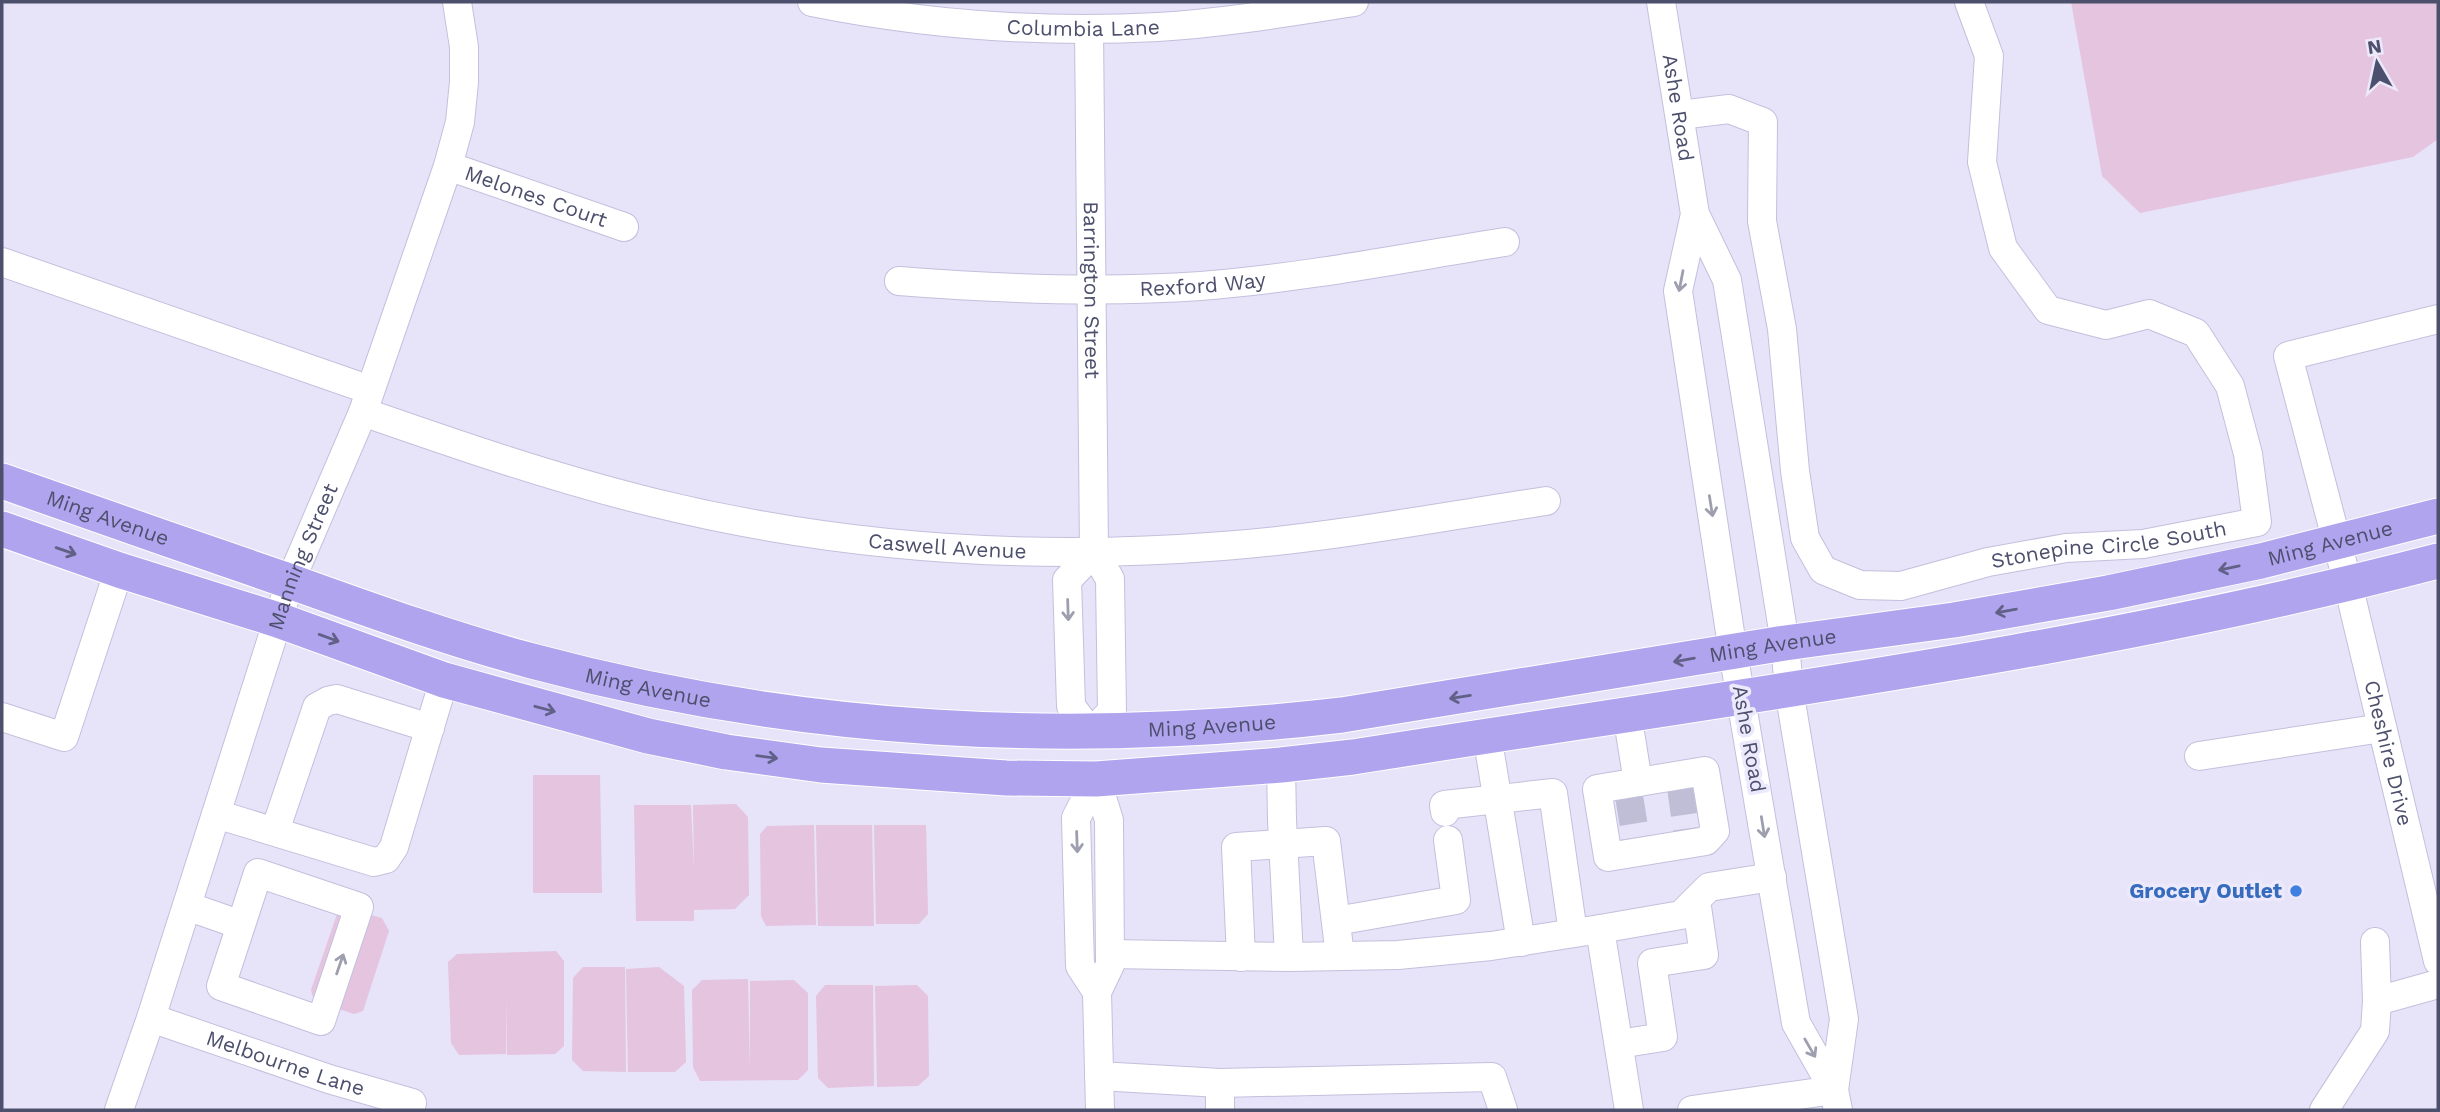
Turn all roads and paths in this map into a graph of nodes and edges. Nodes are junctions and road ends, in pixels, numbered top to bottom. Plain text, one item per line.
1 (457, 2) edge
2 (812, 2) edge
3 (1661, 2) edge
4 (1969, 2) edge
5 (1338, 3) edge
6 (1089, 29) junction
7 (1680, 115) junction
8 (448, 166) junction
9 (1695, 214) junction
10 (624, 228) dead end
11 (1505, 243) dead end
12 (2, 262) edge
13 (899, 281) dead end
14 (1092, 290) junction
15 (2438, 319) edge
16 (366, 401) junction
17 (2, 481) edge
18 (1546, 501) dead end
19 (2438, 516) edge
20 (2, 529) edge
21 (2337, 543) junction
22 (1094, 552) junction
23 (2438, 561) edge
24 (119, 570) junction
25 (290, 582) junction
26 (2348, 584) junction
27 (278, 620) junction
28 (1784, 643) junction
29 (1733, 652) junction
30 (444, 680) junction
31 (1789, 690) junction
32 (1742, 697) junction
33 (1627, 714) junction
34 (2, 717) edge
35 (1270, 724) junction
36 (2382, 727) junction
37 (430, 728) junction
38 (1091, 733) junction
39 (1488, 735) junction
40 (2199, 756) dead end
41 (1281, 765) junction
42 (930, 773) junction
43 (1096, 779) junction
44 (1632, 788) junction
45 (1499, 799) junction
46 (1445, 812) dead end
47 (216, 814) junction
48 (275, 831) junction
49 (1694, 838) junction
50 (1448, 840) dead end
51 (1283, 845) junction
52 (1772, 877) junction
53 (1731, 883) junction
54 (1696, 900) junction
55 (187, 906) junction
56 (1336, 921) junction
57 (241, 925) junction
58 (1587, 931) junction
59 (1521, 942) junction
60 (2375, 942) dead end
61 (1110, 954) junction
62 (1340, 956) junction
63 (1241, 957) junction
64 (1289, 957) junction
65 (2438, 961) edge
66 (2438, 984) edge
67 (1097, 992) junction
68 (2376, 1001) junction
69 (151, 1018) junction
70 (1619, 1044) junction
71 (1099, 1076) junction
72 (1220, 1097) edge
73 (1836, 1100) edge
74 (119, 1110) edge
75 (410, 1110) edge
76 (1100, 1110) edge
77 (1503, 1110) edge
78 (1629, 1110) edge
79 (1692, 1110) edge
80 (2324, 1110) edge

1 - 8 street, Manning Street
2 - 6 street, Columbia Lane
3 - 7 street, Ashe Road
4 - 7 street, Stonepine Circle South
5 - 6 street, Columbia Lane
6 - 14 street, Barrington Street
7 - 9 street, Ashe Road
8 - 10 street, Melones Court
8 - 16 street, Manning Street
9 - 28 street, Ashe Road
9 -> 29 street, Ashe Road
11 - 14 street, Rexford Way
12 - 16 street, Caswell Avenue
13 - 14 street, Rexford Way
14 - 22 street, Barrington Street
15 - 21 street, Cheshire Drive
16 - 22 street, Caswell Avenue
16 - 25 street, Manning Street
17 - 25 main road, Ming Avenue
18 - 22 street, Caswell Avenue
19 - 21 main road, Ming Avenue
20 -> 24 main road, Ming Avenue
21 - 26 street, Cheshire Drive
21 -> 28 main road, Ming Avenue
22 - 38 street, Barrington Street
22 -> 38 street
23 - 26 main road, Ming Avenue
24 - 27 main road, Ming Avenue
24 - 34 street
25 - 27 street, Manning Street
25 - 38 main road, Ming Avenue
26 - 31 main road, Ming Avenue
26 - 36 street, Cheshire Drive
27 -> 30 main road, Ming Avenue
27 - 47 street, Manning Street
28 - 29 main road, Ming Avenue
28 - 31 street, Ashe Road
29 - 32 street, Ashe Road
29 -> 35 main road, Ming Avenue
30 - 37 street
30 -> 42 main road, Ming Avenue
31 - 32 main road, Ming Avenue
31 - 73 street, Ashe Road
32 - 33 main road, Ming Avenue
32 -> 52 street, Ashe Road
33 - 39 main road, Ming Avenue
33 - 44 street
35 - 38 main road, Ming Avenue
35 - 43 main road
36 - 40 street
36 - 65 street, Cheshire Drive
37 - 48 street
37 - 48 street
38 - 42 main road
39 - 41 main road, Ming Avenue
39 - 45 street
41 - 43 main road, Ming Avenue
41 - 51 street
42 - 43 main road, Ming Avenue
43 - 61 street
43 -> 67 street
44 - 49 street
44 - 49 street
45 - 46 street
45 - 58 street
45 - 59 street
47 - 48 street
47 - 55 street, Manning Street
49 - 53 street
50 - 56 street
51 - 56 street
51 - 63 street
51 - 64 street
52 - 53 street
52 -> 73 street, Ashe Road
53 - 54 street
54 - 58 street
54 - 70 street
55 - 57 street
55 - 69 street, Manning Street
56 - 62 street
57 -> 57 street
58 - 59 street
58 - 70 street
59 - 62 street
60 - 68 street
61 - 63 street
61 - 67 street
62 - 64 street
63 - 64 street
66 - 68 street
67 - 71 street
68 - 80 street
69 - 74 street, Manning Street
69 - 75 street, Melbourne Lane
70 - 78 street
71 - 72 street
71 - 76 street
72 - 77 street
73 - 79 street

